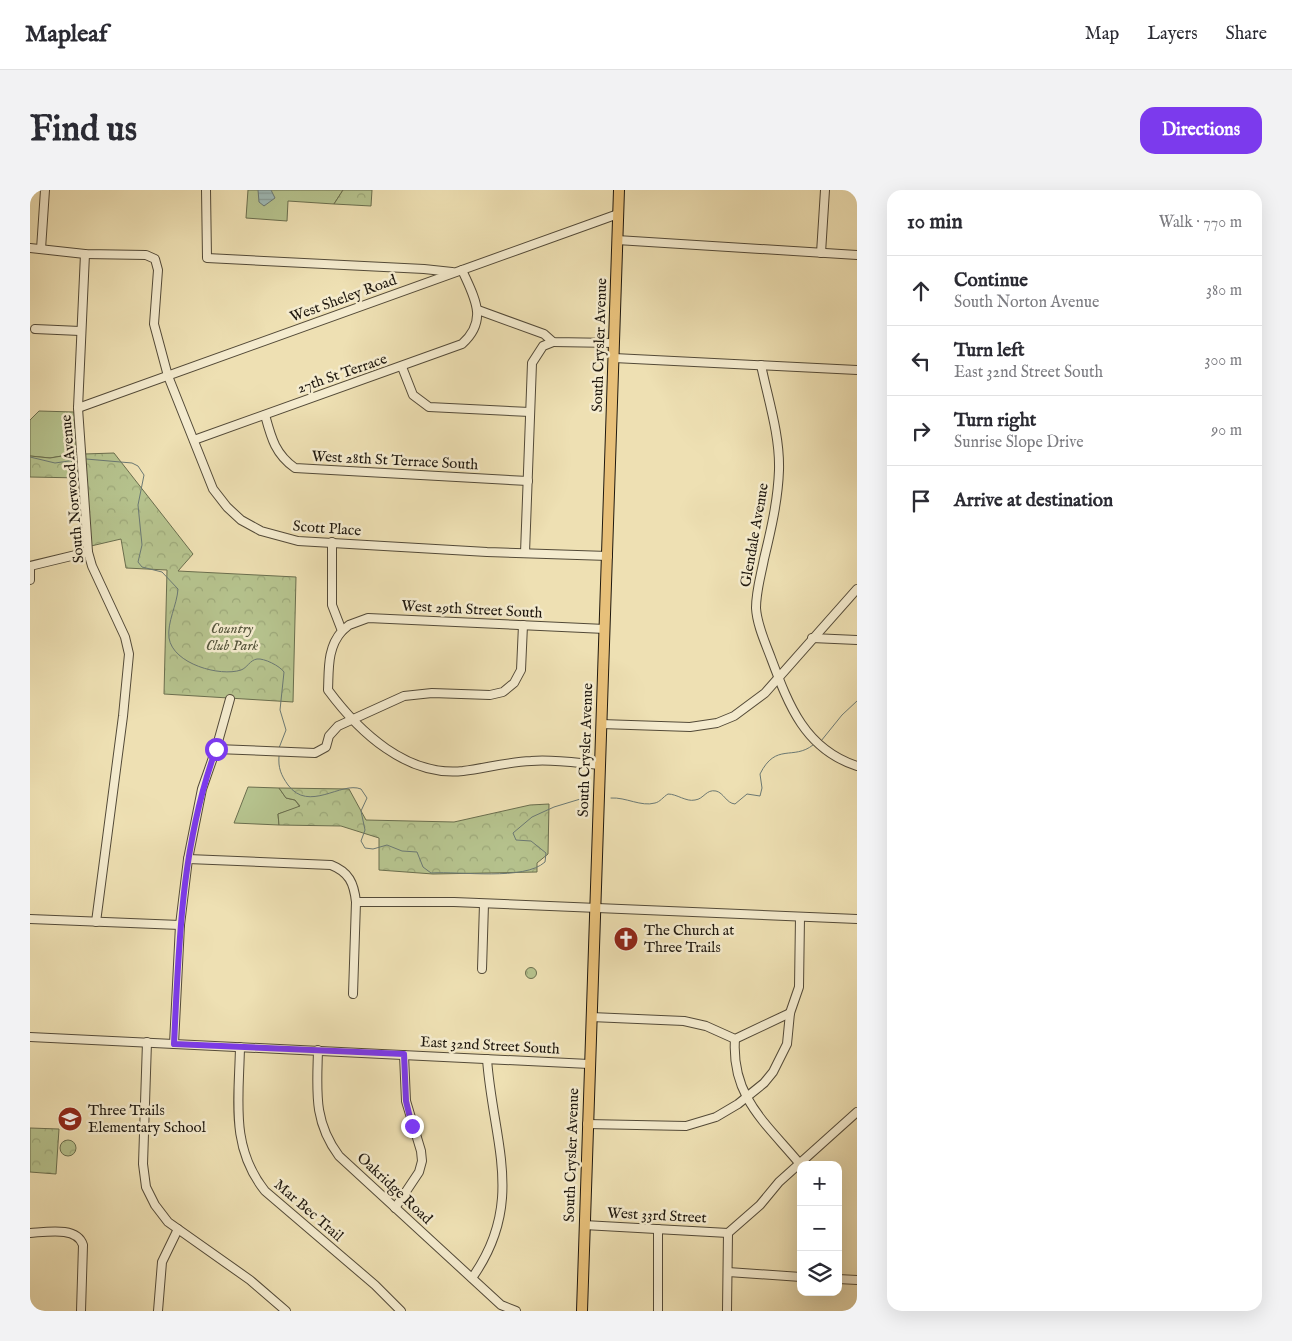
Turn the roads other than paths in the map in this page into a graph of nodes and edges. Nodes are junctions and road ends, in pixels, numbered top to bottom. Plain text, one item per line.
1 (45, 190) edge
2 (206, 190) edge
3 (619, 190) edge
4 (825, 190) edge
5 (618, 214) junction
6 (617, 240) junction
7 (30, 248) edge
8 (40, 249) junction
9 (821, 253) junction
10 (85, 254) junction
11 (857, 255) edge
12 (458, 271) junction
13 (478, 310) junction
14 (34, 329) dead end
15 (80, 331) junction
16 (553, 342) junction
17 (614, 343) junction
18 (614, 358) junction
19 (761, 365) junction
20 (402, 366) junction
21 (857, 370) edge
22 (168, 376) junction
23 (78, 408) junction
24 (530, 412) junction
25 (264, 415) junction
26 (194, 440) junction
27 (528, 481) junction
28 (332, 542) junction
29 (88, 552) junction
30 (525, 554) junction
31 (608, 556) junction
32 (30, 566) edge
33 (30, 580) edge
34 (857, 589) edge
35 (522, 625) junction
36 (605, 629) junction
37 (342, 631) junction
38 (812, 638) junction
39 (857, 640) edge
40 (778, 677) junction
41 (230, 698) dead end
42 (353, 718) junction
43 (601, 724) junction
44 (216, 749) junction
45 (600, 765) junction
46 (857, 766) edge
47 (188, 859) junction
48 (356, 902) junction
49 (484, 904) junction
50 (595, 909) junction
51 (800, 917) junction
52 (30, 919) edge
53 (857, 919) edge
54 (96, 922) junction
55 (180, 925) junction
56 (482, 969) dead end
57 (353, 994) dead end
58 (790, 1013) junction
59 (591, 1017) junction
60 (30, 1037) edge
61 (735, 1039) junction
62 (147, 1042) junction
63 (174, 1044) junction
64 (240, 1047) junction
65 (318, 1050) junction
66 (404, 1054) junction
67 (487, 1059) junction
68 (589, 1064) junction
69 (745, 1097) junction
70 (857, 1112) edge
71 (587, 1124) junction
72 (798, 1161) edge
73 (803, 1161) edge
74 (797, 1167) edge
75 (395, 1208) junction
76 (584, 1225) junction
77 (178, 1229) junction
78 (658, 1229) junction
79 (30, 1233) edge
80 (728, 1233) junction
81 (728, 1272) junction
82 (797, 1277) edge
83 (472, 1278) junction
84 (842, 1279) edge
85 (857, 1280) edge
86 (500, 1308) edge
87 (81, 1311) edge
88 (158, 1311) edge
89 (286, 1311) edge
90 (401, 1311) edge
91 (516, 1311) edge
92 (582, 1311) edge
93 (658, 1311) edge
94 (727, 1311) edge

1 - 8 street
2 - 12 street
3 - 5 main road, South Crysler Avenue
4 - 9 street
5 - 6 main road, South Crysler Avenue
5 - 12 street, West Sheley Road
6 - 9 street
6 - 17 main road, South Crysler Avenue
7 - 8 street
8 - 10 street
9 - 11 street
10 - 15 street, South Norwood Avenue
10 - 22 street, Scott Place
12 - 13 street
12 - 22 street, West Sheley Road
13 - 16 street
13 - 20 street, 27th St Terrace
14 - 15 street
15 - 23 street, South Norwood Avenue
16 - 17 street
16 - 24 street
17 - 18 main road, South Crysler Avenue
18 - 19 street
18 - 31 main road, South Crysler Avenue
19 - 21 street
19 - 40 street, Glendale Avenue
20 - 24 street
20 - 25 street, 27th St Terrace
22 - 23 street, West Sheley Road
22 - 26 street, Scott Place
23 - 29 street, South Norwood Avenue
24 - 27 street
25 - 26 street, 27th St Terrace
25 - 27 street, West 28th St Terrace South
26 - 28 street, Scott Place
27 - 30 street
28 - 30 street, Scott Place
28 - 37 street
29 - 32 street
29 - 54 street, South Norwood Avenue
30 - 31 street, Scott Place
31 - 36 main road, South Crysler Avenue
32 - 33 street
34 - 38 street
35 - 36 street, West 29th Street South
35 - 37 street, West 29th Street South
35 - 42 street
36 - 43 main road, South Crysler Avenue
37 - 42 street
38 - 39 street
38 - 40 street
40 - 43 street
40 - 46 street, Glendale Avenue
41 - 44 street
42 - 44 street
42 - 45 street
43 - 45 main road, South Crysler Avenue
44 - 47 street
45 - 50 main road, South Crysler Avenue
47 - 48 street
47 - 55 street
48 - 49 street
48 - 57 street
49 - 50 street
49 - 56 street
50 - 51 street
50 - 59 main road, South Crysler Avenue
51 - 53 street
51 - 58 street
52 - 54 street
54 - 55 street
55 - 63 street
58 - 61 street
58 - 69 street
59 - 61 street
59 - 68 main road, South Crysler Avenue
60 - 62 street, East 32nd Street South
61 - 69 street
62 - 63 street, East 32nd Street South
62 - 77 street
63 - 64 street, East 32nd Street South
64 - 65 street, East 32nd Street South
64 - 90 street, Mar Bec Trail
65 - 66 street, East 32nd Street South
65 - 75 street, Oakridge Road
66 - 67 street, East 32nd Street South
66 - 75 street
67 - 68 street, East 32nd Street South
67 - 83 street
68 - 71 main road, South Crysler Avenue
69 - 71 street
69 - 72 street
70 - 73 street
71 - 76 main road, South Crysler Avenue
74 - 80 street
75 - 83 street, Oakridge Road
76 - 78 street, West 33rd Street
76 - 92 main road, South Crysler Avenue
77 - 88 street
77 - 89 street
78 - 80 street, West 33rd Street
78 - 93 street
79 - 87 street
80 - 81 street
81 - 82 street
81 - 94 street
83 - 86 street, Oakridge Road
84 - 85 street
86 - 91 street, Oakridge Road

